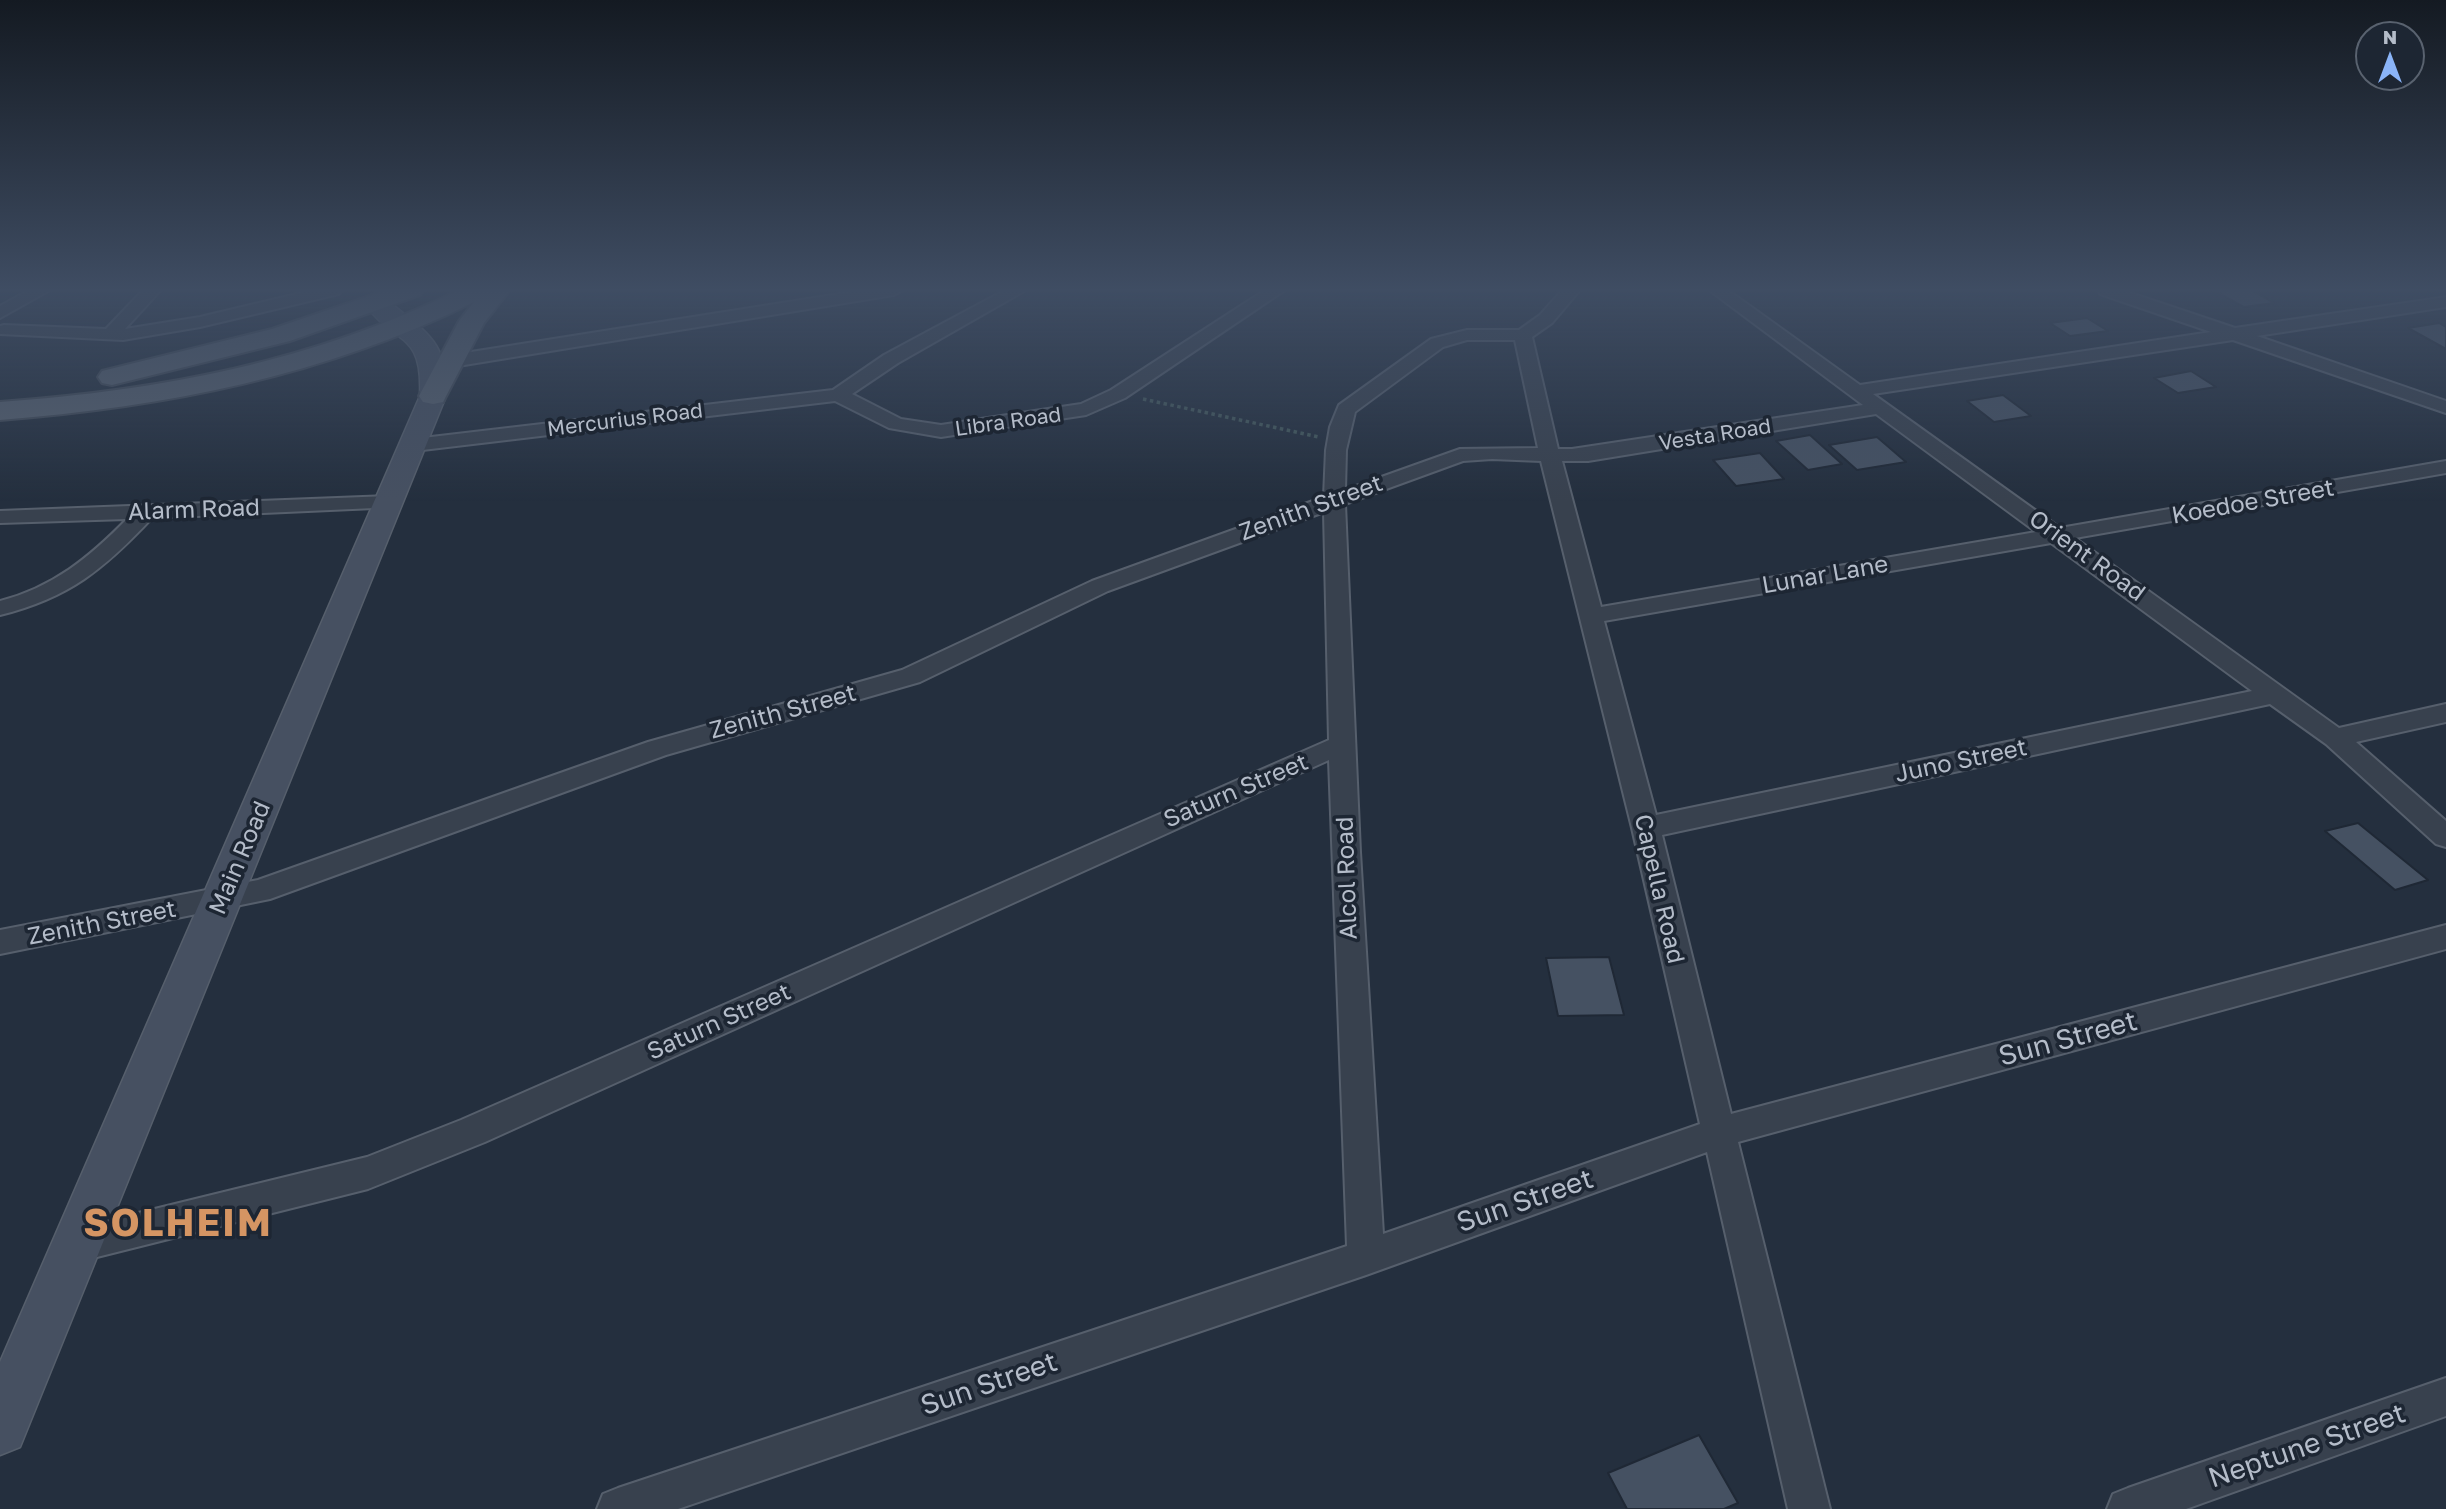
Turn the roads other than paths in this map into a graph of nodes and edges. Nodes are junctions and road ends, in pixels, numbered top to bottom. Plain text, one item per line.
1 (185, 360) edge
2 (304, 360) edge
3 (434, 360) edge
4 (452, 360) edge
5 (533, 360) edge
6 (889, 360) edge
7 (1169, 360) edge
8 (1414, 360) edge
9 (1529, 360) edge
10 (1814, 360) edge
11 (2054, 360) edge
12 (2311, 360) edge
13 (443, 378) junction
14 (1856, 391) junction
15 (838, 395) junction
16 (0, 397) edge
17 (2446, 407) edge
18 (1879, 408) junction
19 (0, 411) edge
20 (414, 444) junction
21 (1552, 458) junction
22 (2446, 467) edge
23 (1335, 499) junction
24 (389, 502) junction
25 (145, 512) junction
26 (0, 517) edge
27 (2059, 535) junction
28 (0, 608) edge
29 (1591, 616) junction
30 (2276, 694) junction
31 (2446, 713) edge
32 (2335, 738) junction
33 (1341, 745) junction
34 (1646, 828) junction
35 (2446, 837) edge
36 (222, 901) junction
37 (2446, 937) edge
38 (0, 942) edge
39 (1717, 1133) junction
40 (77, 1245) junction
41 (1366, 1257) junction
42 (2446, 1397) edge
43 (0, 1427) edge
44 (618, 1509) edge
45 (1810, 1509) edge
46 (2128, 1509) edge

1 - 16 main road
2 - 19 main road
3 - 13 street, Main Road
4 - 13 main road
5 - 13 street
6 - 15 street, Mercurius Road
7 - 15 street, Libra Road
8 - 23 street
9 - 21 street, Capella Road
10 - 14 street, Orient Road
11 - 14 street
12 - 17 street
13 - 20 street, Main Road
14 - 18 street, Orient Road
15 - 20 street, Mercurius Road
18 - 21 street, Vesta Road
18 - 27 street, Orient Road
20 - 24 street, Main Road
21 - 23 street, Zenith Street
21 - 29 street, Capella Road
22 - 27 street, Koedoe Street
23 - 33 street, Alcol Road
23 - 36 street, Zenith Street
24 - 25 street, Alarm Road
24 - 36 street, Main Road
25 - 26 street, Alarm Road
25 - 28 street
27 - 29 street, Lunar Lane
27 - 30 street, Orient Road
29 - 34 street, Capella Road
30 - 32 street, Orient Road
30 - 34 street, Juno Street
31 - 32 street
32 - 35 street, Orient Road
33 - 40 street, Saturn Street
33 - 41 street, Alcol Road
34 - 39 street, Capella Road
36 - 38 street, Zenith Street
36 - 40 street, Main Road
37 - 39 street, Sun Street
39 - 41 street, Sun Street
39 - 45 street, Capella Road
40 - 43 street, Main Road
41 - 44 street, Sun Street
42 - 46 street, Neptune Street

